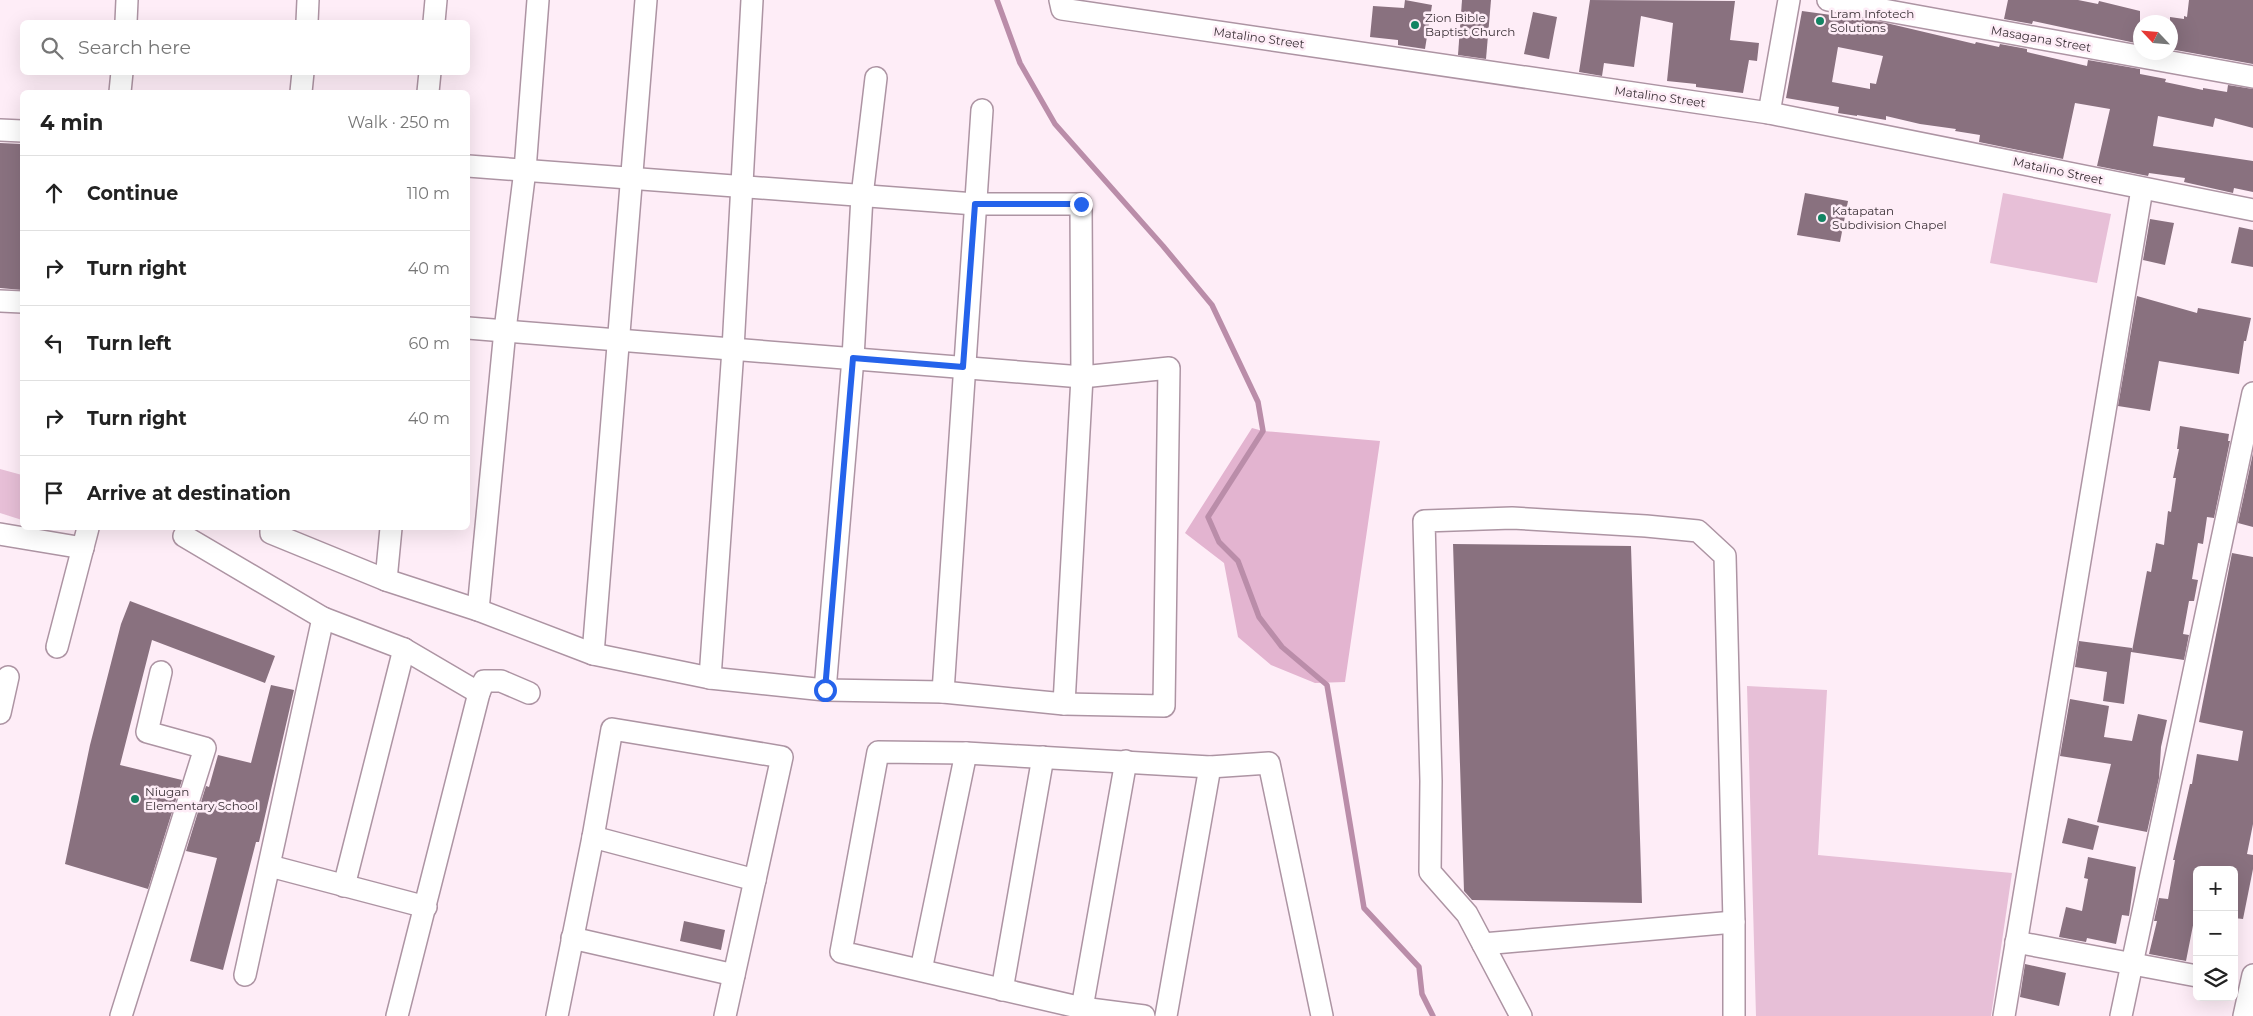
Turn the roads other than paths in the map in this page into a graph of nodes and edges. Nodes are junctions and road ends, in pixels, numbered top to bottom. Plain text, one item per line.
1 (127, 0) edge
2 (308, 0) edge
3 (436, 0) edge
4 (538, 0) edge
5 (646, 0) edge
6 (752, 0) edge
7 (1789, 0) edge
8 (1828, 0) edge
9 (1061, 4) edge
10 (126, 20) edge
11 (307, 20) edge
12 (434, 20) edge
13 (122, 75) edge
14 (303, 75) edge
15 (430, 75) edge
16 (2253, 77) edge
17 (876, 78) dead end
18 (120, 90) edge
19 (301, 90) edge
20 (428, 90) edge
21 (982, 110) dead end
22 (1769, 113) junction
23 (0, 130) edge
24 (20, 131) edge
25 (470, 166) edge
26 (525, 170) junction
27 (630, 178) junction
28 (743, 187) junction
29 (2142, 188) junction
30 (862, 196) junction
31 (975, 204) junction
32 (2253, 210) edge
33 (0, 301) edge
34 (20, 302) edge
35 (470, 328) edge
36 (505, 330) junction
37 (618, 340) junction
38 (733, 349) junction
39 (853, 358) junction
40 (963, 367) junction
41 (1082, 377) junction
42 (2253, 393) edge
43 (88, 530) edge
44 (271, 530) edge
45 (391, 530) edge
46 (0, 534) edge
47 (184, 536) dead end
48 (84, 548) junction
49 (386, 580) junction
50 (478, 610) junction
51 (323, 618) junction
52 (57, 648) dead end
53 (404, 649) junction
54 (593, 654) junction
55 (161, 672) dead end
56 (8, 677) dead end
57 (710, 678) junction
58 (825, 690) junction
59 (529, 692) dead end
60 (943, 692) junction
61 (479, 693) junction
62 (1064, 704) junction
63 (0, 713) edge
64 (966, 753) junction
65 (1043, 758) junction
66 (1126, 761) junction
67 (1210, 767) junction
68 (593, 837) junction
69 (270, 866) junction
70 (755, 880) junction
71 (344, 886) junction
72 (426, 907) junction
73 (1734, 922) junction
74 (572, 938) junction
75 (2016, 942) junction
76 (1483, 944) junction
77 (2132, 963) junction
78 (921, 970) junction
79 (734, 974) junction
80 (245, 975) dead end
81 (2193, 975) edge
82 (2248, 982) edge
83 (1002, 990) junction
84 (1085, 1012) edge
85 (121, 1016) edge
86 (398, 1016) edge
87 (557, 1016) edge
88 (725, 1016) edge
89 (1144, 1016) edge
90 (1166, 1016) edge
91 (1322, 1016) edge
92 (1521, 1016) edge
93 (1734, 1016) edge
94 (2004, 1016) edge
95 (2121, 1016) edge
96 (2244, 1016) edge

1 - 10 street
2 - 11 street
3 - 12 street
4 - 26 street
5 - 27 street
6 - 28 street
7 - 22 street
8 - 16 street, Masagana Street
9 - 22 street, Matalino Street
13 - 18 street
14 - 19 street
15 - 20 street
17 - 30 street
21 - 31 street
22 - 29 street, Matalino Street
23 - 24 street
25 - 26 street
26 - 27 street
26 - 36 street
27 - 28 street
27 - 37 street
28 - 30 street
28 - 38 street
29 - 32 street, Matalino Street
29 - 75 street
30 - 31 street
30 - 39 street
31 - 40 street
31 - 41 street
33 - 34 street
35 - 36 street
36 - 37 street
36 - 50 street
37 - 38 street
37 - 54 street
38 - 39 street
38 - 57 street
39 - 40 street
39 - 58 street
40 - 41 street
40 - 60 street
41 - 62 street
41 - 62 street
42 - 77 street
43 - 48 street
44 - 49 street
45 - 49 street
46 - 48 street
47 - 51 street
48 - 52 street
49 - 50 street
50 - 54 street
51 - 53 street
51 - 69 street
53 - 61 street
53 - 71 street
54 - 57 street
55 - 85 street
56 - 63 street
57 - 58 street
58 - 60 street
59 - 61 street
60 - 62 street
61 - 72 street
64 - 65 street
64 - 78 street
64 - 78 street
65 - 66 street
65 - 83 street
66 - 67 street
66 - 84 street
67 - 90 street
67 - 91 street
68 - 70 street
68 - 70 street
68 - 74 street
69 - 71 street
69 - 80 street
70 - 79 street
71 - 72 street
72 - 86 street
73 - 76 street
73 - 76 street
73 - 93 street
74 - 79 street
74 - 87 street
75 - 77 street
75 - 94 street
76 - 92 street
77 - 81 street
77 - 95 street
78 - 83 street
79 - 88 street
82 - 96 street
83 - 84 street
84 - 89 street

